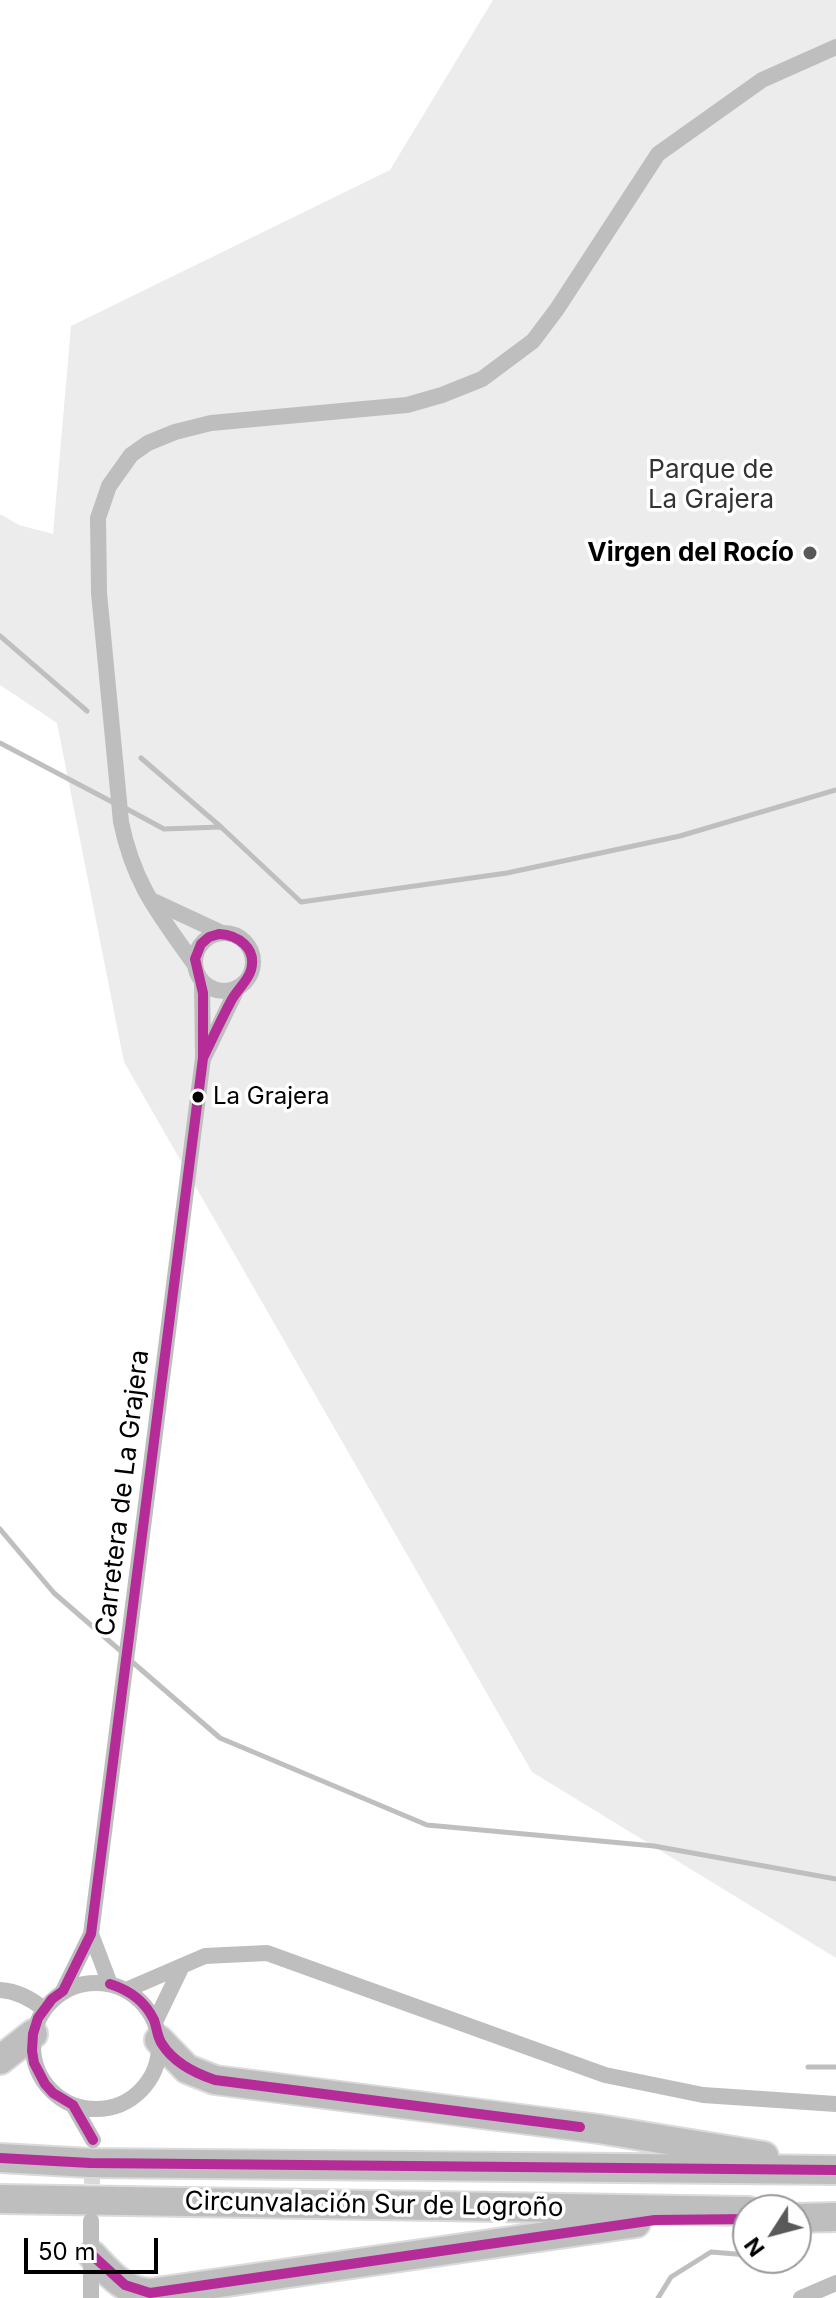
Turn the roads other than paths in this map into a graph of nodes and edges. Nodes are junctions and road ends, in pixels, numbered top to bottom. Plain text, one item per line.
1 (836, 47) edge
2 (149, 899) junction
3 (222, 933) junction
4 (195, 965) junction
5 (202, 981) junction
6 (238, 987) junction
7 (203, 1058) junction
8 (91, 1934) junction
9 (181, 1968) junction
10 (110, 1984) junction
11 (0, 1990) edge
12 (126, 1990) junction
13 (63, 1991) junction
14 (39, 2021) junction
15 (157, 2031) junction
16 (0, 2060) edge
17 (836, 2104) edge
18 (73, 2105) junction
19 (110, 2108) junction
20 (0, 2158) edge
21 (836, 2169) edge
22 (0, 2199) edge
23 (732, 2211) edge
24 (812, 2215) edge
25 (836, 2215) edge
26 (732, 2219) edge
27 (91, 2221) tunnel mouth
28 (92, 2255) junction
29 (836, 2283) edge
30 (145, 2295) edge
31 (91, 2298) edge
32 (801, 2298) edge

1 - 2 street
2 - 3 street
2 - 4 street
3 - 4 street
3 - 6 street
4 - 5 street
5 - 6 street
5 - 7 street, Carretera de La Grajera
6 - 7 street, Carretera de La Grajera
7 - 8 street, Carretera de La Grajera
8 - 10 street, Carretera de La Grajera
8 - 13 street, Carretera de La Grajera
9 - 12 street
9 - 15 street
9 - 17 street
10 - 12 street
10 - 13 street
11 - 14 street
12 - 15 street
13 - 14 street
14 - 16 highway
14 - 18 street
15 - 19 street
15 - 21 highway
18 - 19 street
18 - 19 street
20 - 21 highway, Circunvalación Sur de Logroño
22 - 23 highway, Circunvalación Sur de Logroño
24 - 25 highway
26 - 30 highway
27 - 28 street
28 - 30 highway
28 - 31 street
29 - 32 street

